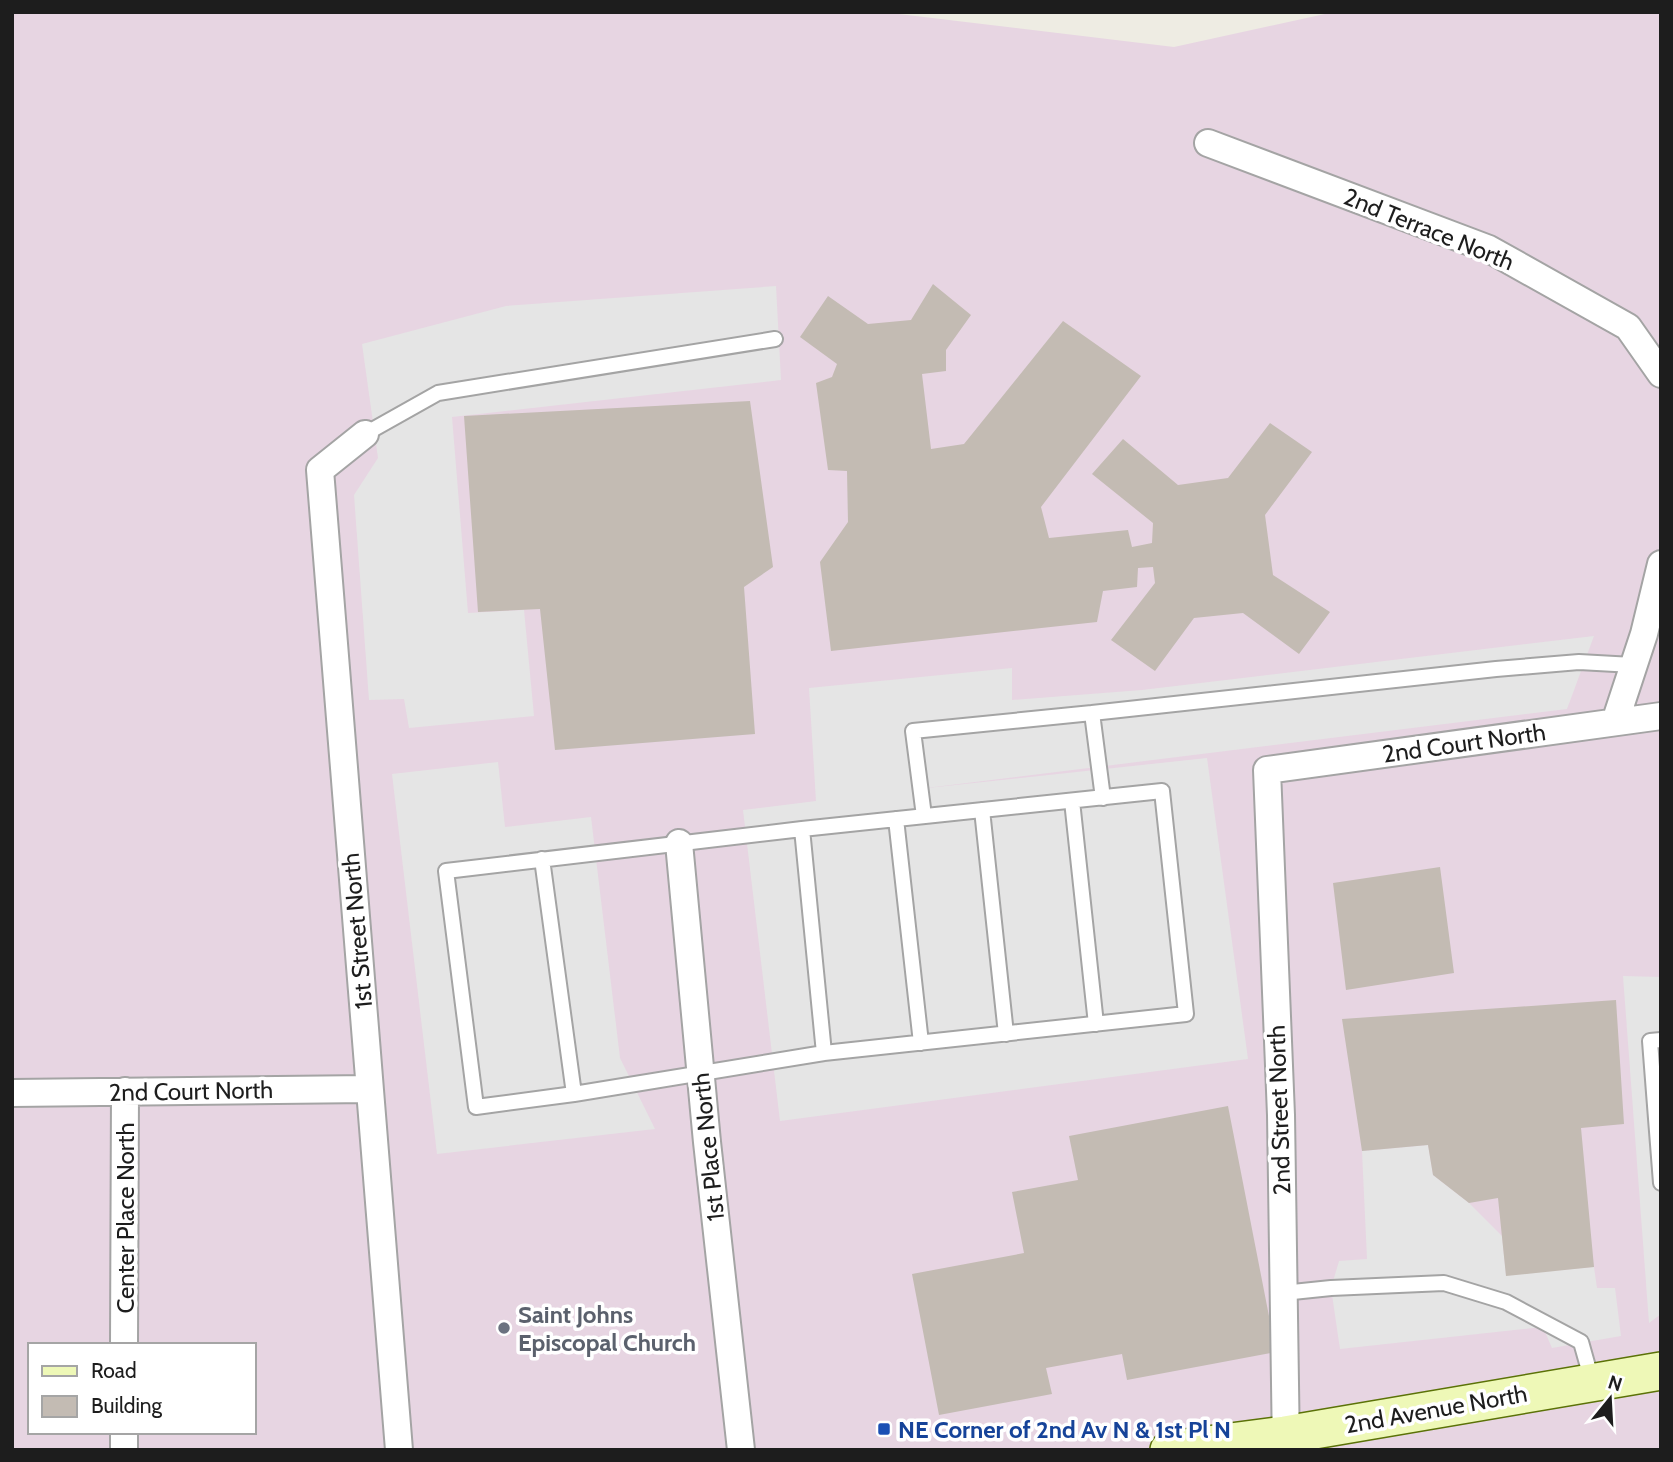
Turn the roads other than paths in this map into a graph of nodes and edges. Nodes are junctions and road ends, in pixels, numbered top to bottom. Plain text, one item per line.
1 (1208, 143) dead end
2 (775, 339) dead end
3 (1661, 374) edge
4 (365, 434) joint
5 (1661, 564) edge
6 (1633, 665) junction
7 (1092, 713) junction
8 (1661, 716) edge
9 (1615, 722) junction
10 (1267, 770) joint
11 (1103, 798) junction
12 (1072, 801) junction
13 (982, 810) junction
14 (924, 816) junction
15 (896, 819) junction
16 (802, 829) junction
17 (679, 844) junction
18 (542, 859) junction
19 (1096, 1024) junction
20 (1006, 1034) junction
21 (1661, 1040) edge
22 (921, 1043) junction
23 (824, 1054) junction
24 (701, 1073) junction
25 (369, 1089) junction
26 (125, 1091) junction
27 (12, 1093) edge
28 (574, 1094) junction
29 (1661, 1183) edge
30 (1283, 1293) junction
31 (124, 1343) edge
32 (1661, 1371) edge
33 (1592, 1382) junction
34 (1285, 1442) edge
35 (399, 1450) edge
36 (741, 1450) edge
37 (1169, 1450) edge

1 - 3 street, 2nd Terrace North
2 - 4 lane
4 - 25 street, 1st Street North
5 - 6 street
6 - 7 lane
6 - 9 street
7 - 11 lane
7 - 14 lane
8 - 9 street, 2nd Court North
9 - 10 street, 2nd Court North
10 - 30 street, 2nd Street North
11 - 12 lane
11 - 19 lane
12 - 13 lane
12 - 19 lane
13 - 14 lane
13 - 20 lane
14 - 15 lane
15 - 16 lane
15 - 22 lane
16 - 17 lane
16 - 23 lane
17 - 18 lane
17 - 24 street, 1st Place North
18 - 28 lane
18 - 28 lane
19 - 20 lane
20 - 22 lane
21 - 29 lane
22 - 23 lane
23 - 24 lane
24 - 28 lane
24 - 36 street, 1st Place North
25 - 26 street, 2nd Court North
25 - 35 street, 1st Street North
26 - 27 street, 2nd Court North
26 - 31 street, Center Place North
30 - 33 lane
30 - 34 street, 2nd Street North
32 - 33 street, 2nd Avenue North
33 - 34 street, 2nd Avenue North
34 - 37 street, 2nd Avenue North

